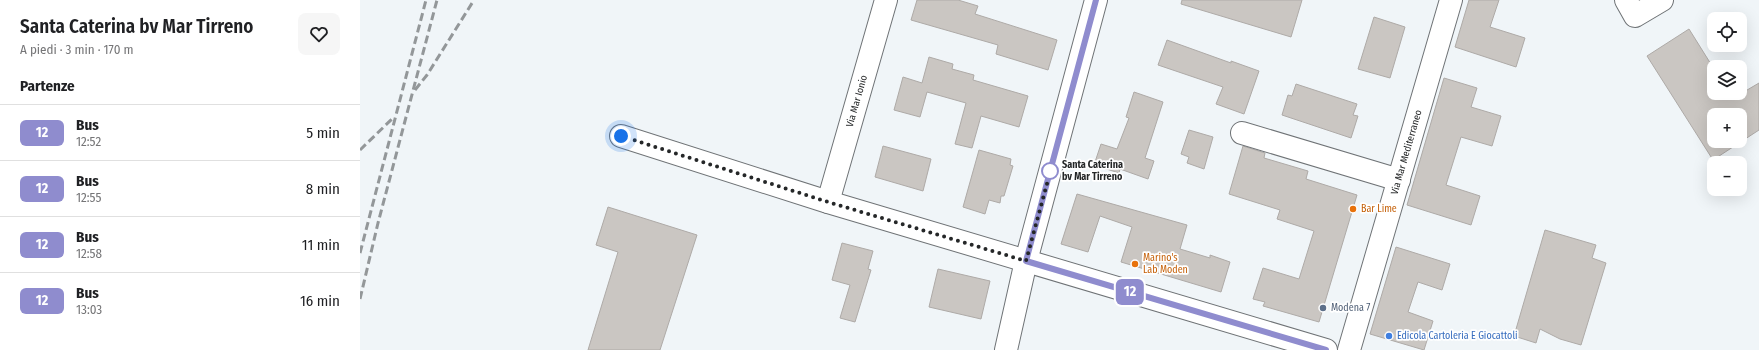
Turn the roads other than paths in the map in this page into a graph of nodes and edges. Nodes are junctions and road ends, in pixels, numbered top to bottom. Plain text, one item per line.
1 (886, 0) edge
2 (1096, 0) edge
3 (1451, 0) edge
4 (1626, 0) edge
5 (1662, 0) edge
6 (1242, 133) dead end
7 (621, 136) dead end
8 (1399, 180) junction
9 (828, 202) junction
10 (1026, 261) junction
11 (1006, 350) edge
12 (1326, 350) edge
13 (1349, 350) edge

1 - 9 street, Via Mar Ionio
2 - 10 street
3 - 8 street, Via Mar Mediterraneo
4 - 5 street
6 - 8 street
7 - 9 street
8 - 13 street, Via Mar Mediterraneo
9 - 10 street
10 - 11 street
10 - 12 street

